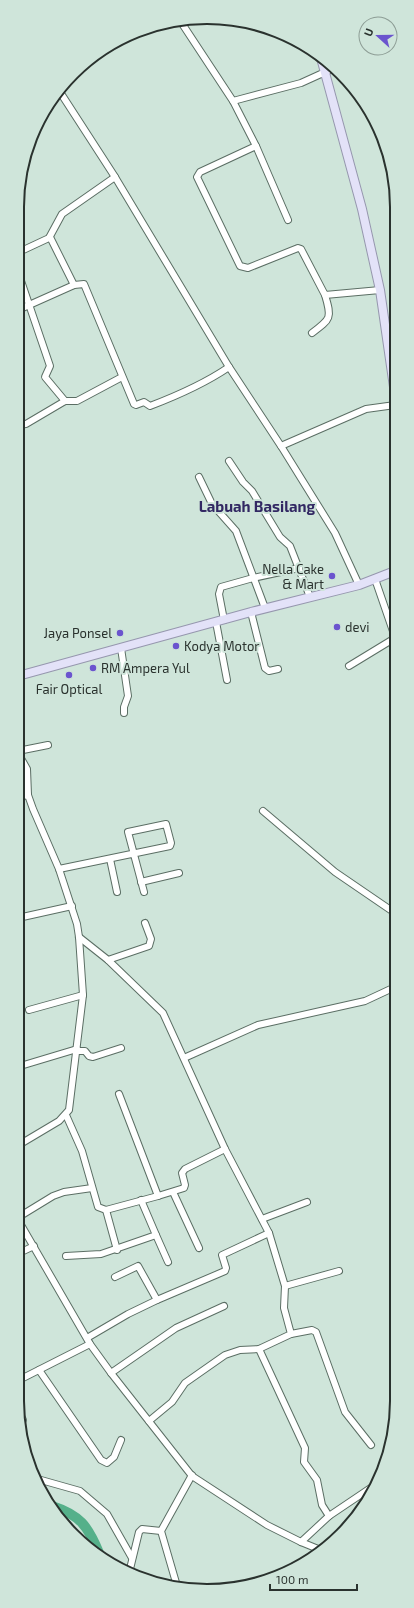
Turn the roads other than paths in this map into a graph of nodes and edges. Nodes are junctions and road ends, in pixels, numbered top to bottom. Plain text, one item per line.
1 (184, 26) edge
2 (323, 66) edge
3 (329, 70) edge
4 (325, 72) junction
5 (62, 96) edge
6 (233, 101) junction
7 (256, 146) junction
8 (115, 177) junction
9 (288, 220) dead end
10 (50, 237) junction
11 (24, 250) edge
12 (74, 285) junction
13 (24, 290) edge
14 (380, 290) junction
15 (325, 295) junction
16 (30, 304) junction
17 (24, 307) edge
18 (312, 333) dead end
19 (390, 359) edge
20 (229, 367) junction
21 (122, 377) junction
22 (65, 401) junction
23 (390, 406) edge
24 (24, 424) edge
25 (281, 446) junction
26 (229, 461) dead end
27 (199, 477) dead end
28 (299, 568) junction
29 (390, 573) edge
30 (253, 578) junction
31 (375, 579) junction
32 (359, 584) junction
33 (310, 597) junction
34 (264, 608) junction
35 (251, 612) junction
36 (390, 616) edge
37 (220, 621) junction
38 (390, 640) edge
39 (121, 648) junction
40 (349, 666) dead end
41 (278, 669) dead end
42 (24, 674) edge
43 (227, 680) dead end
44 (124, 713) dead end
45 (48, 745) dead end
46 (24, 751) edge
47 (24, 765) edge
48 (28, 795) junction
49 (24, 796) edge
50 (263, 811) dead end
51 (133, 854) junction
52 (110, 859) junction
53 (59, 869) junction
54 (179, 873) dead end
55 (141, 882) junction
56 (117, 892) dead end
57 (144, 892) dead end
58 (72, 906) junction
59 (390, 910) edge
60 (24, 917) edge
61 (145, 923) dead end
62 (79, 937) junction
63 (108, 960) junction
64 (390, 989) edge
65 (82, 994) junction
66 (29, 1010) dead end
67 (122, 1048) dead end
68 (77, 1050) junction
69 (184, 1058) junction
70 (24, 1065) edge
71 (119, 1094) dead end
72 (66, 1114) junction
73 (24, 1142) edge
74 (225, 1149) junction
75 (92, 1188) junction
76 (173, 1192) junction
77 (158, 1196) junction
78 (141, 1200) junction
79 (307, 1202) dead end
80 (106, 1210) junction
81 (24, 1214) edge
82 (262, 1219) junction
83 (24, 1230) edge
84 (269, 1232) junction
85 (156, 1235) junction
86 (34, 1246) junction
87 (199, 1248) dead end
88 (117, 1250) junction
89 (24, 1251) edge
90 (66, 1256) dead end
91 (168, 1262) dead end
92 (339, 1271) dead end
93 (115, 1277) dead end
94 (285, 1286) junction
95 (157, 1300) junction
96 (224, 1306) dead end
97 (291, 1334) junction
98 (88, 1341) junction
99 (259, 1349) junction
100 (39, 1370) junction
101 (110, 1373) junction
102 (24, 1378) edge
103 (149, 1421) junction
104 (121, 1440) dead end
105 (371, 1445) dead end
106 (192, 1475) junction
107 (42, 1480) edge
108 (365, 1492) edge
109 (329, 1516) junction
110 (162, 1531) junction
111 (301, 1542) junction
112 (316, 1548) edge
113 (132, 1558) junction
114 (130, 1567) edge
115 (176, 1581) edge

1 - 6 street
2 - 4 main road
3 - 4 street
4 - 6 street
4 - 14 main road
5 - 8 street
6 - 7 street
7 - 9 street
7 - 15 street
8 - 10 street
8 - 20 street
10 - 11 street
10 - 12 street
12 - 16 street
12 - 21 street
13 - 16 street
14 - 15 street
14 - 19 main road
15 - 18 street
16 - 17 street
16 - 22 street
20 - 21 street
20 - 25 street
21 - 22 street
22 - 24 street
23 - 25 street
25 - 32 street
26 - 28 street
27 - 30 street
28 - 30 street
28 - 33 street
29 - 31 main road
30 - 34 street
30 - 37 street
31 - 32 main road
31 - 36 street
32 - 33 main road
33 - 34 main road
34 - 35 main road
35 - 37 main road
35 - 41 street
37 - 39 main road
37 - 43 street
38 - 40 street
39 - 42 main road
39 - 44 street
45 - 46 street
47 - 48 street
48 - 49 street
48 - 53 street
50 - 59 street
51 - 51 street
51 - 52 street
51 - 55 street
52 - 53 street
52 - 56 street
53 - 58 street
54 - 55 street
55 - 57 street
58 - 60 street
58 - 62 street
61 - 63 street
62 - 63 street
62 - 65 street
63 - 69 street
64 - 69 street
65 - 66 street
65 - 68 street
67 - 68 street
68 - 70 street
68 - 72 street
69 - 74 street
71 - 77 street
72 - 73 street
72 - 75 street
74 - 76 street
74 - 82 street
75 - 80 street
75 - 81 street
76 - 77 street
76 - 87 street
77 - 78 street
78 - 80 street
78 - 85 street
79 - 82 street
80 - 88 street
82 - 84 street
83 - 86 street
84 - 94 street
84 - 95 street
85 - 88 street
85 - 91 street
86 - 89 street
86 - 98 street
88 - 90 street
92 - 94 street
93 - 95 street
94 - 97 street
95 - 98 street
96 - 101 street
97 - 99 street
97 - 105 street
98 - 100 street
98 - 101 street
99 - 103 street
99 - 109 street
100 - 102 street
100 - 104 street
101 - 103 street
103 - 106 street
106 - 110 street
106 - 111 street
107 - 113 street
108 - 109 street
109 - 111 street
110 - 113 street
110 - 115 street
111 - 112 street
113 - 114 street

